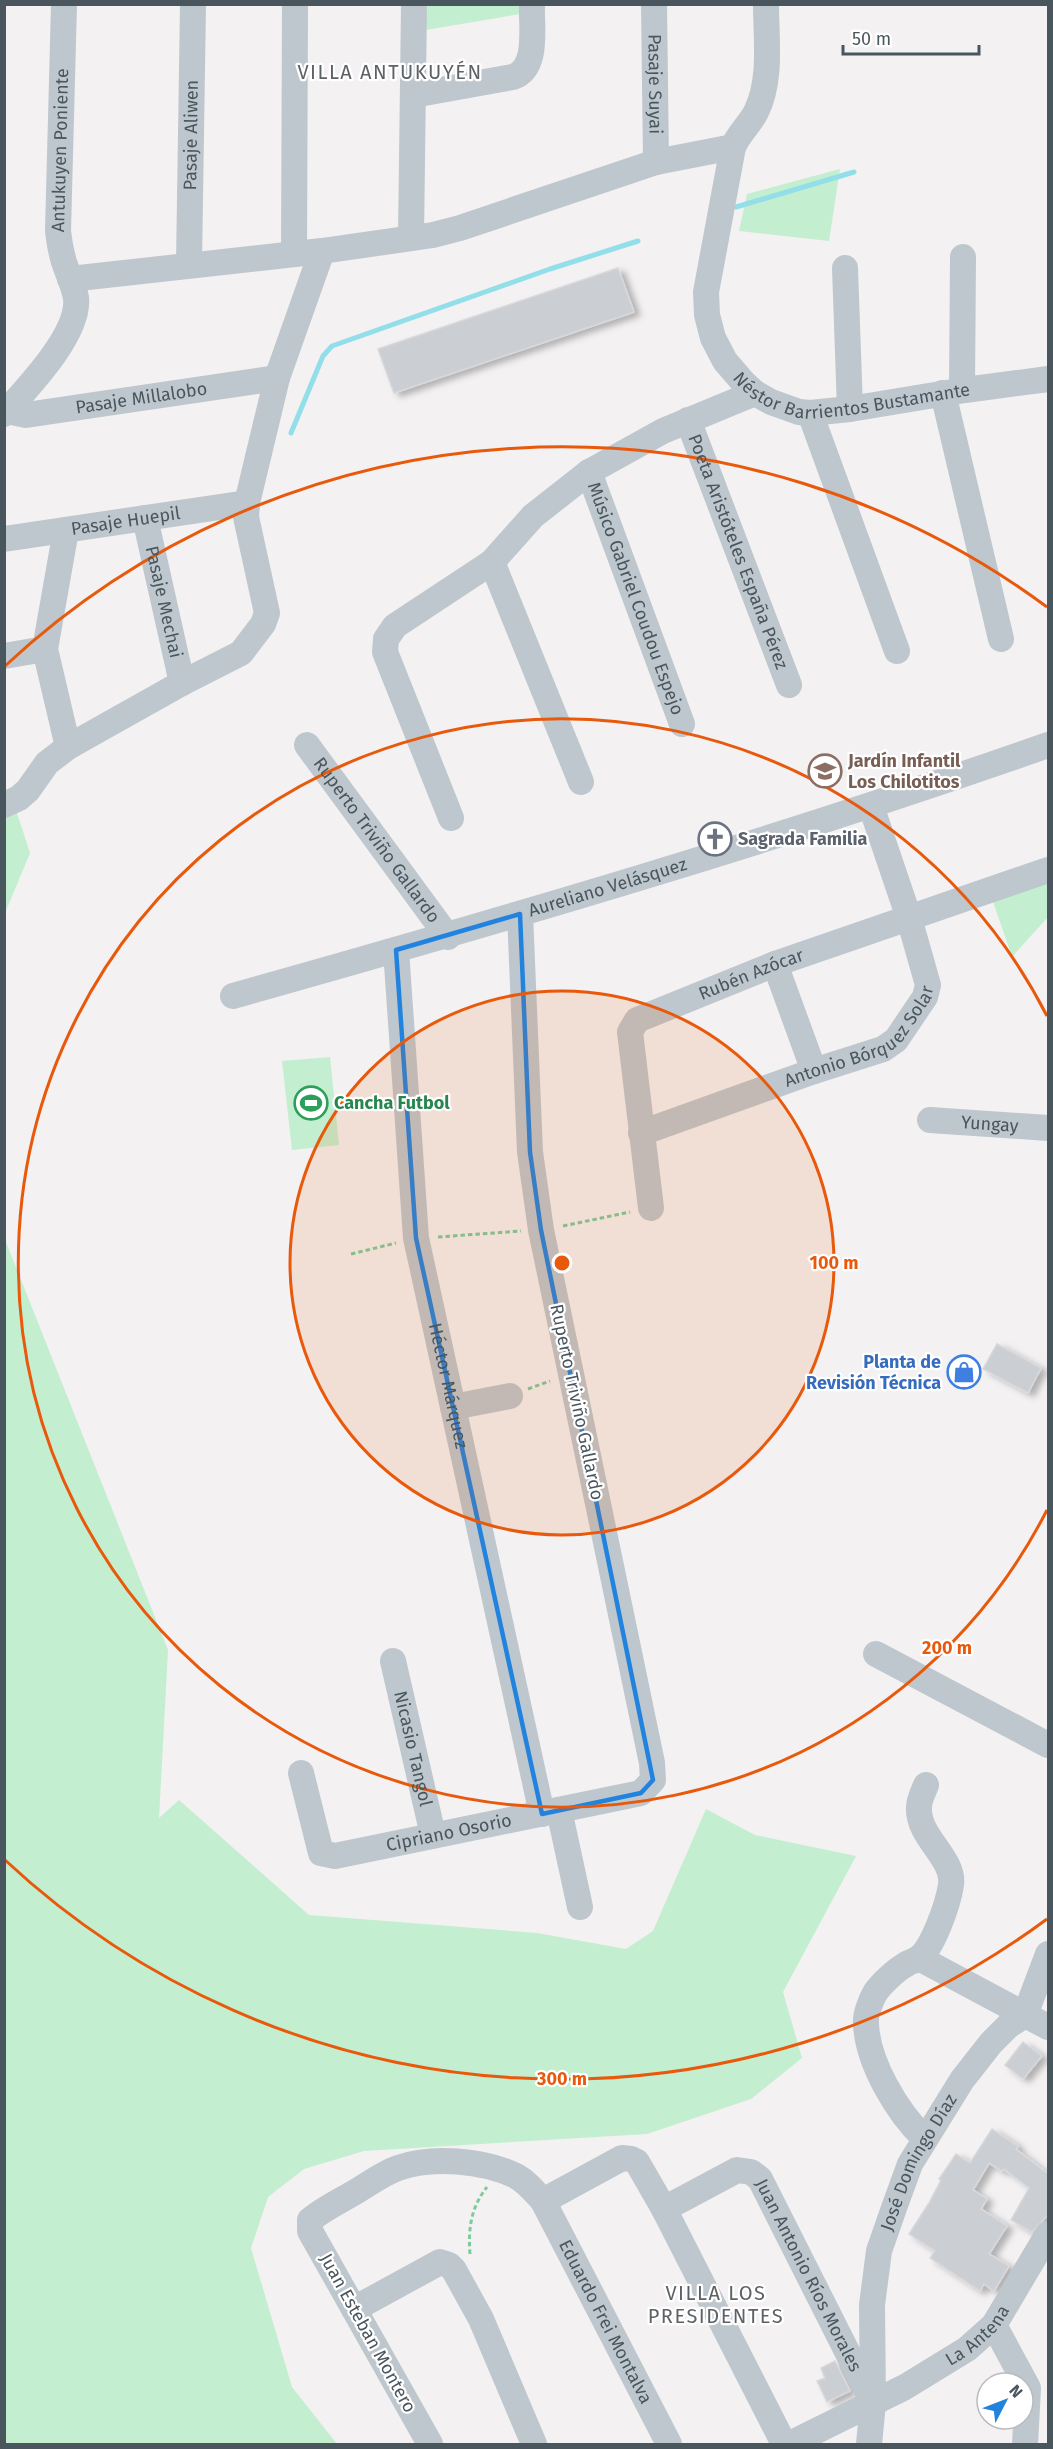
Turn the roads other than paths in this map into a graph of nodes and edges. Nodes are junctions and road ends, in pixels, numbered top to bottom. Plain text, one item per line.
1 (64, 4) edge
2 (192, 4) edge
3 (295, 4) edge
4 (414, 4) edge
5 (532, 4) edge
6 (654, 4) edge
7 (766, 4) edge
8 (413, 95) junction
9 (733, 147) junction
10 (656, 162) junction
11 (411, 238) junction
12 (322, 251) junction
13 (294, 253) junction
14 (963, 257) dead end
15 (189, 264) junction
16 (845, 268) dead end
17 (70, 279) junction
18 (277, 378) junction
19 (1048, 379) edge
20 (953, 392) junction
21 (755, 393) junction
22 (850, 409) junction
23 (6, 413) edge
24 (810, 413) junction
25 (688, 420) junction
26 (589, 472) junction
27 (247, 502) junction
28 (145, 518) junction
29 (66, 530) junction
30 (4, 539) edge
31 (492, 562) junction
32 (1001, 639) dead end
33 (45, 649) junction
34 (897, 651) dead end
35 (4, 656) edge
36 (182, 683) junction
37 (789, 685) dead end
38 (681, 724) dead end
39 (307, 745) dead end
40 (1048, 745) edge
41 (68, 747) junction
42 (581, 782) dead end
43 (4, 805) edge
44 (871, 806) junction
45 (451, 818) dead end
46 (1048, 870) edge
47 (520, 914) junction
48 (909, 918) junction
49 (448, 937) junction
50 (396, 950) junction
51 (775, 964) junction
52 (233, 996) dead end
53 (814, 1071) junction
54 (930, 1120) dead end
55 (1048, 1128) edge
56 (641, 1133) junction
57 (651, 1208) road end
58 (510, 1396) road end
59 (453, 1407) junction
60 (876, 1654) dead end
61 (393, 1661) dead end
62 (1048, 1745) edge
63 (301, 1773) dead end
64 (653, 1780) joint
65 (926, 1785) dead end
66 (551, 1812) junction
67 (433, 1835) junction
68 (580, 1907) dead end
69 (1048, 1954) edge
70 (919, 1958) junction
71 (1025, 2015) junction
72 (1048, 2027) edge
73 (925, 2139) junction
74 (543, 2201) junction
75 (664, 2209) junction
76 (310, 2220) joint
77 (1048, 2234) edge
78 (354, 2309) junction
79 (994, 2325) junction
80 (873, 2403) junction
81 (430, 2445) edge
82 (534, 2445) edge
83 (669, 2445) edge
84 (784, 2445) edge
85 (790, 2445) edge
86 (869, 2445) edge
87 (1025, 2445) edge

1 - 17 street, Antukuyen Poniente
2 - 15 street, Pasaje Aliwen
3 - 13 street
4 - 8 street
5 - 8 street
6 - 10 street, Pasaje Suyai
7 - 9 street
8 - 11 street
9 - 10 street
9 - 21 street, Néstor Barrientos Bustamante
10 - 11 street
11 - 12 street
12 - 13 street
12 - 18 street
13 - 15 street
14 - 20 street
15 - 17 street
16 - 22 street
17 - 23 street, Antukuyen Poniente
18 - 23 street, Pasaje Millalobo
18 - 27 street
19 - 20 street, Néstor Barrientos Bustamante
20 - 22 street, Néstor Barrientos Bustamante
20 - 32 street
21 - 24 street, Néstor Barrientos Bustamante
21 - 25 street
22 - 24 street, Néstor Barrientos Bustamante
24 - 34 street
25 - 26 street
25 - 37 street, Poeta Aristóteles España Pérez
26 - 31 street
26 - 38 street, Músico Gabriel Coudou Espejo
27 - 28 street, Pasaje Huepil
27 - 36 street
28 - 29 street, Pasaje Huepil
28 - 36 street, Pasaje Mechai
29 - 30 street, Pasaje Huepil
29 - 33 street
31 - 42 street
31 - 45 street
33 - 35 street
33 - 41 street
36 - 41 street
39 - 49 street, Ruperto Triviño Gallardo
40 - 44 street, Aureliano Velásquez
41 - 43 street
44 - 47 street, Aureliano Velásquez
44 - 48 street, Antonio Bórquez Solar
46 - 48 street, Rubén Azócar
47 - 49 street, Aureliano Velásquez
47 - 64 street, Ruperto Triviño Gallardo
48 - 51 street, Rubén Azócar
48 - 53 street, Antonio Bórquez Solar
49 - 50 street, Aureliano Velásquez
50 - 52 street, Aureliano Velásquez
50 - 59 street, Héctor Márquez
51 - 53 street
51 - 56 street, Rubén Azócar
53 - 56 street, Antonio Bórquez Solar
54 - 55 street, Yungay
56 - 57 street, Rubén Azócar
58 - 59 street
59 - 66 street, Héctor Márquez
60 - 62 street
61 - 67 street, Nicasio Tangol
63 - 67 street, Cipriano Osorio
64 - 66 street, Cipriano Osorio
65 - 70 street
66 - 67 street, Cipriano Osorio
66 - 68 street, Héctor Márquez
69 - 71 street
70 - 71 street
70 - 73 street
71 - 72 street
71 - 73 street, José Domingo Díaz
73 - 80 street, José Domingo Díaz
74 - 75 street
74 - 76 street, Eduardo Frei Montalva
74 - 83 street, Eduardo Frei Montalva
75 - 80 street, Juan Antonio Ríos Morales
75 - 84 street
76 - 78 street, Juan Esteban Montero
77 - 79 street, La Antena
78 - 81 street, Juan Esteban Montero
78 - 82 street
79 - 80 street, La Antena
79 - 87 street
80 - 85 street, La Antena
80 - 86 street, José Domingo Díaz

